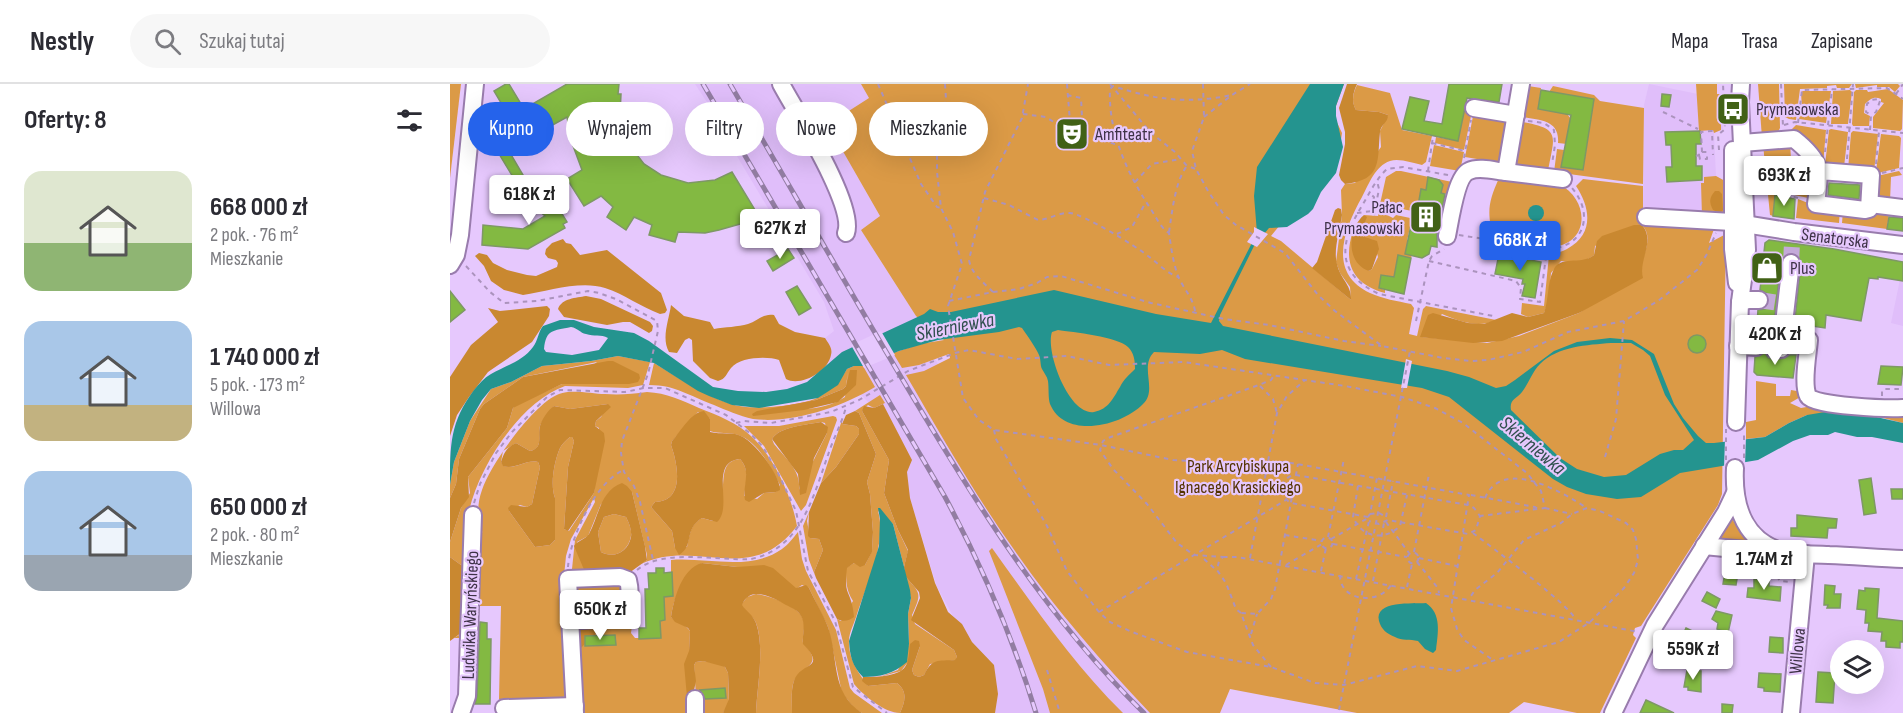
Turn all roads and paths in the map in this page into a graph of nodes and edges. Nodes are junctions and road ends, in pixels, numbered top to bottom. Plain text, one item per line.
1 (475, 84) edge
2 (782, 84) edge
3 (878, 84) edge
4 (945, 84) edge
5 (1028, 84) edge
6 (1066, 84) edge
7 (1203, 84) edge
8 (1250, 84) edge
9 (1521, 84) edge
10 (1731, 84) edge
11 (1741, 84) edge
12 (1781, 84) edge
13 (1853, 84) edge
14 (1903, 84) edge
15 (1111, 85) edge
16 (1853, 88) junction
17 (1832, 89) junction
18 (1896, 94) junction
19 (1068, 95) junction
20 (1232, 95) junction
21 (1203, 99) junction
22 (1903, 99) edge
23 (1474, 108) joint
24 (1663, 112) dead end
25 (1023, 114) junction
26 (1871, 115) junction
27 (1204, 117) junction
28 (1519, 117) junction
29 (1070, 122) junction
30 (1798, 123) junction
31 (1078, 125) junction
32 (1828, 126) junction
33 (1850, 128) junction
34 (1698, 129) dead end
35 (1870, 130) junction
36 (1879, 131) junction
37 (1784, 132) junction
38 (1903, 132) edge
39 (1433, 136) dead end
40 (1432, 143) junction
41 (1742, 143) junction
42 (1118, 145) junction
43 (1465, 151) junction
44 (1699, 154) junction
45 (1719, 154) dead end
46 (1707, 155) junction
47 (1713, 155) junction
48 (1180, 159) junction
49 (1473, 160) dead end
50 (1876, 164) dead end
51 (1187, 166) junction
52 (1903, 168) edge
53 (1196, 169) junction
54 (1822, 170) junction
55 (1428, 171) dead end
56 (1506, 172) junction
57 (1846, 172) junction
58 (1878, 174) dead end
59 (1563, 179) joint
60 (1377, 181) dead end
61 (1135, 182) junction
62 (1369, 193) dead end
63 (1776, 193) dead end
64 (983, 198) junction
65 (1146, 202) junction
66 (1816, 204) junction
67 (1870, 204) junction
68 (1376, 206) junction
69 (941, 208) junction
70 (1903, 208) edge
71 (1357, 213) dead end
72 (1374, 215) dead end
73 (1646, 218) dead end
74 (1733, 223) junction
75 (846, 232) dead end
76 (1169, 233) junction
77 (455, 235) edge
78 (1116, 235) junction
79 (1446, 242) joint
80 (1903, 245) edge
81 (1547, 249) dead end
82 (1429, 261) junction
83 (456, 263) edge
84 (970, 263) junction
85 (1791, 263) tunnel mouth
86 (962, 264) junction
87 (1348, 270) dead end
88 (1179, 277) junction
89 (993, 292) junction
90 (1759, 300) tunnel mouth
91 (949, 301) junction
92 (1420, 302) junction
93 (1740, 302) junction
94 (1194, 312) junction
95 (1493, 316) dead end
96 (1416, 321) dead end
97 (1624, 321) junction
98 (1809, 340) dead end
99 (1382, 346) junction
100 (1738, 346) junction
101 (1756, 347) dead end
102 (1774, 349) dead end
103 (1410, 351) junction
104 (955, 353) junction
105 (1275, 374) junction
106 (1305, 380) junction
107 (1259, 385) junction
108 (644, 388) junction
109 (1402, 397) junction
110 (846, 407) junction
111 (1903, 408) edge
112 (1277, 413) junction
113 (1736, 422) junction
114 (736, 423) junction
115 (994, 430) junction
116 (1101, 445) junction
117 (1605, 457) dead end
118 (1344, 459) dead end
119 (1268, 463) junction
120 (1298, 464) junction
121 (1735, 468) junction
122 (624, 470) junction
123 (1341, 471) junction
124 (1428, 474) dead end
125 (1296, 475) junction
126 (1377, 478) junction
127 (1385, 478) junction
128 (1393, 481) junction
129 (1339, 482) junction
130 (1536, 482) junction
131 (1264, 483) junction
132 (1282, 486) junction
133 (1358, 486) junction
134 (1426, 487) junction
135 (1375, 489) junction
136 (1383, 490) junction
137 (1391, 492) junction
138 (1735, 493) junction
139 (1407, 495) junction
140 (1470, 495) junction
141 (1424, 498) junction
142 (1485, 498) junction
143 (1286, 500) junction
144 (1291, 503) junction
145 (1468, 505) junction
146 (1545, 508) junction
147 (1587, 508) junction
148 (1538, 509) junction
149 (1333, 510) junction
150 (1379, 513) junction
151 (1353, 514) junction
152 (1572, 514) junction
153 (473, 515) joint
154 (1258, 516) junction
155 (1480, 516) junction
156 (1369, 517) junction
157 (1386, 520) junction
158 (1402, 523) junction
159 (1376, 524) junction
160 (1356, 525) junction
161 (1419, 526) junction
162 (799, 527) junction
163 (1393, 532) junction
164 (1366, 533) junction
165 (1473, 533) junction
166 (1462, 534) junction
167 (1285, 535) junction
168 (1374, 535) junction
169 (1382, 536) junction
170 (1330, 538) junction
171 (1322, 543) junction
172 (1333, 544) junction
173 (1704, 546) junction
174 (1326, 548) junction
175 (1363, 549) junction
176 (1371, 550) junction
177 (1379, 552) junction
178 (1414, 552) junction
179 (1798, 553) junction
180 (1194, 555) junction
181 (1408, 555) junction
182 (1202, 557) junction
183 (1222, 557) junction
184 (1250, 559) junction
185 (1732, 559) dead end
186 (1747, 559) dead end
187 (1903, 559) edge
188 (653, 560) junction
189 (1418, 560) junction
190 (1507, 560) junction
191 (1412, 563) junction
192 (1280, 564) junction
193 (1286, 565) junction
194 (1457, 566) junction
195 (1767, 568) junction
196 (1217, 570) junction
197 (1321, 572) junction
198 (1731, 572) dead end
199 (1340, 575) junction
200 (1767, 577) dead end
201 (568, 579) junction
202 (1356, 579) junction
203 (628, 580) junction
204 (1365, 580) junction
205 (1373, 581) junction
206 (1789, 582) dead end
207 (1391, 585) junction
208 (1407, 587) junction
209 (1438, 593) junction
210 (1451, 596) junction
211 (1361, 598) junction
212 (1469, 599) junction
213 (1099, 612) junction
214 (1241, 613) junction
215 (1257, 614) junction
216 (1575, 619) junction
217 (570, 621) junction
218 (1590, 622) junction
219 (1641, 632) dead end
220 (1250, 636) junction
221 (1494, 661) junction
222 (1271, 667) junction
223 (1047, 670) dead end
224 (1344, 685) junction
225 (504, 708) dead end
226 (575, 710) edge
227 (1339, 710) dead end
228 (461, 713) edge
229 (887, 713) edge
230 (1060, 713) edge
231 (1613, 713) edge
232 (1791, 713) edge

1 - 77 street
2 - 75 street
3 - 69 path
4 - 69 path
5 - 25 path
6 - 19 path
7 - 21 path
8 - 20 path
9 - 28 street
10 - 74 street
11 - 41 street
12 - 37 path
13 - 16 path
14 - 18 path
15 - 21 path
15 - 42 path
15 - 48 path
16 - 17 path
16 - 18 path
16 - 33 path
17 - 30 path
17 - 32 path
18 - 22 path
19 - 29 path
19 - 31 path
20 - 21 path
20 - 27 path
21 - 27 path
23 - 28 street
23 - 43 path
24 - 34 path
25 - 29 path
25 - 64 path
26 - 26 path
26 - 35 path
27 - 53 path
28 - 56 street
28 - 59 path
29 - 31 path
30 - 32 path
30 - 37 path
31 - 42 path
32 - 33 path
32 - 54 path
33 - 35 path
33 - 57 path
35 - 36 path
36 - 38 path
36 - 50 path
37 - 41 street
37 - 54 street
39 - 40 path
40 - 43 path
40 - 55 path
41 - 74 street
42 - 61 path
43 - 49 path
44 - 46 path
44 - 46 path
44 - 47 path
45 - 47 path
46 - 47 path
48 - 51 path
48 - 61 path
51 - 53 path
51 - 76 path
52 - 58 path
53 - 99 path
54 - 57 street
54 - 66 street
56 - 59 street
56 - 79 street
57 - 67 street
60 - 68 path
61 - 65 path
62 - 68 path
63 - 66 path
64 - 78 path
64 - 84 path
65 - 76 path
65 - 78 path
66 - 67 street
67 - 70 street
68 - 71 path
68 - 72 path
69 - 86 path
73 - 74 street, Senatorska
74 - 80 street, Senatorska
74 - 93 street
74 - 97 path
76 - 88 path
77 - 83 street
78 - 88 path
79 - 82 path
81 - 82 path
82 - 92 path
83 - 108 path
84 - 86 path
84 - 89 path
85 - 102 street
86 - 91 path
87 - 92 path
88 - 94 path
89 - 91 path
89 - 94 path
90 - 93 street
91 - 104 path
92 - 95 path
92 - 96 path
93 - 100 street
94 - 99 path
97 - 103 path
97 - 117 path
98 - 111 street
99 - 103 path
100 - 101 street
100 - 113 street
103 - 109 path
104 - 105 path
104 - 110 path
104 - 115 path
105 - 106 path
105 - 107 path
106 - 109 path
106 - 112 path
107 - 112 path
107 - 116 path
108 - 114 path
108 - 122 path
108 - 153 path
109 - 127 path
109 - 130 path
110 - 114 path
110 - 162 path
112 - 119 path
113 - 121 path
113 - 121 path
114 - 162 path
115 - 116 path
115 - 213 path
116 - 119 path
116 - 180 path
118 - 123 path
119 - 120 path
119 - 131 path
120 - 123 path
120 - 125 path
121 - 138 street
122 - 188 path
122 - 201 path
123 - 126 path
123 - 129 path
124 - 134 path
125 - 129 path
125 - 132 path
125 - 144 path
126 - 127 path
126 - 135 path
127 - 128 path
127 - 136 path
128 - 134 path
128 - 137 path
129 - 133 path
129 - 149 path
130 - 142 path
130 - 146 path
130 - 147 path
131 - 132 path
131 - 154 path
132 - 143 path
133 - 135 path
133 - 151 path
134 - 140 path
134 - 141 path
135 - 136 path
135 - 156 path
136 - 137 path
136 - 150 path
137 - 139 path
137 - 157 path
138 - 173 street
138 - 179 street
139 - 141 path
139 - 158 path
140 - 142 path
140 - 145 path
141 - 145 path
141 - 161 path
142 - 148 path
143 - 144 path
143 - 154 path
144 - 149 path
144 - 167 path
145 - 155 path
145 - 166 path
146 - 148 path
146 - 152 path
147 - 152 path
147 - 218 path
148 - 155 path
149 - 151 path
149 - 170 path
150 - 156 path
150 - 157 path
150 - 159 path
151 - 156 path
151 - 160 path
152 - 190 path
153 - 228 street, Ludwika Waryńskiego
154 - 180 path
154 - 184 path
155 - 165 path
156 - 159 path
156 - 160 path
156 - 164 path
157 - 158 path
157 - 159 path
157 - 163 path
157 - 169 path
158 - 161 path
158 - 163 path
159 - 168 path
160 - 164 path
160 - 170 path
161 - 166 path
161 - 178 path
162 - 188 path
162 - 229 path
163 - 169 path
163 - 181 path
164 - 168 path
164 - 175 path
165 - 166 path
165 - 190 path
166 - 194 path
167 - 171 path
167 - 192 path
168 - 169 path
168 - 176 path
169 - 177 path
170 - 171 path
170 - 172 path
171 - 174 path
171 - 193 path
172 - 174 path
172 - 175 path
173 - 179 street
173 - 231 street
174 - 197 path
175 - 176 path
175 - 202 path
176 - 177 path
176 - 204 path
177 - 181 path
177 - 205 path
178 - 181 path
178 - 189 path
179 - 187 street
179 - 232 street, Willowa
180 - 182 path
180 - 213 path
181 - 191 path
182 - 183 path
182 - 196 path
183 - 184 path
183 - 196 path
184 - 192 path
185 - 198 path
186 - 195 path
188 - 203 path
189 - 191 path
189 - 194 path
189 - 209 path
190 - 212 path
190 - 216 path
191 - 208 path
192 - 193 path
192 - 215 path
193 - 197 path
194 - 210 path
195 - 200 path
195 - 206 path
196 - 214 path
197 - 199 path
199 - 202 path
199 - 211 path
201 - 203 street
201 - 217 street
202 - 204 path
203 - 217 street
204 - 205 path
204 - 211 path
205 - 207 path
207 - 208 path
207 - 211 path
208 - 209 path
209 - 210 path
210 - 212 path
210 - 221 path
211 - 224 path
212 - 216 path
213 - 222 path
214 - 215 path
214 - 220 path
215 - 220 path
216 - 218 path
217 - 226 street
218 - 219 path
218 - 221 path
220 - 222 path
221 - 224 path
222 - 224 path
223 - 230 path
224 - 227 path
225 - 226 street

